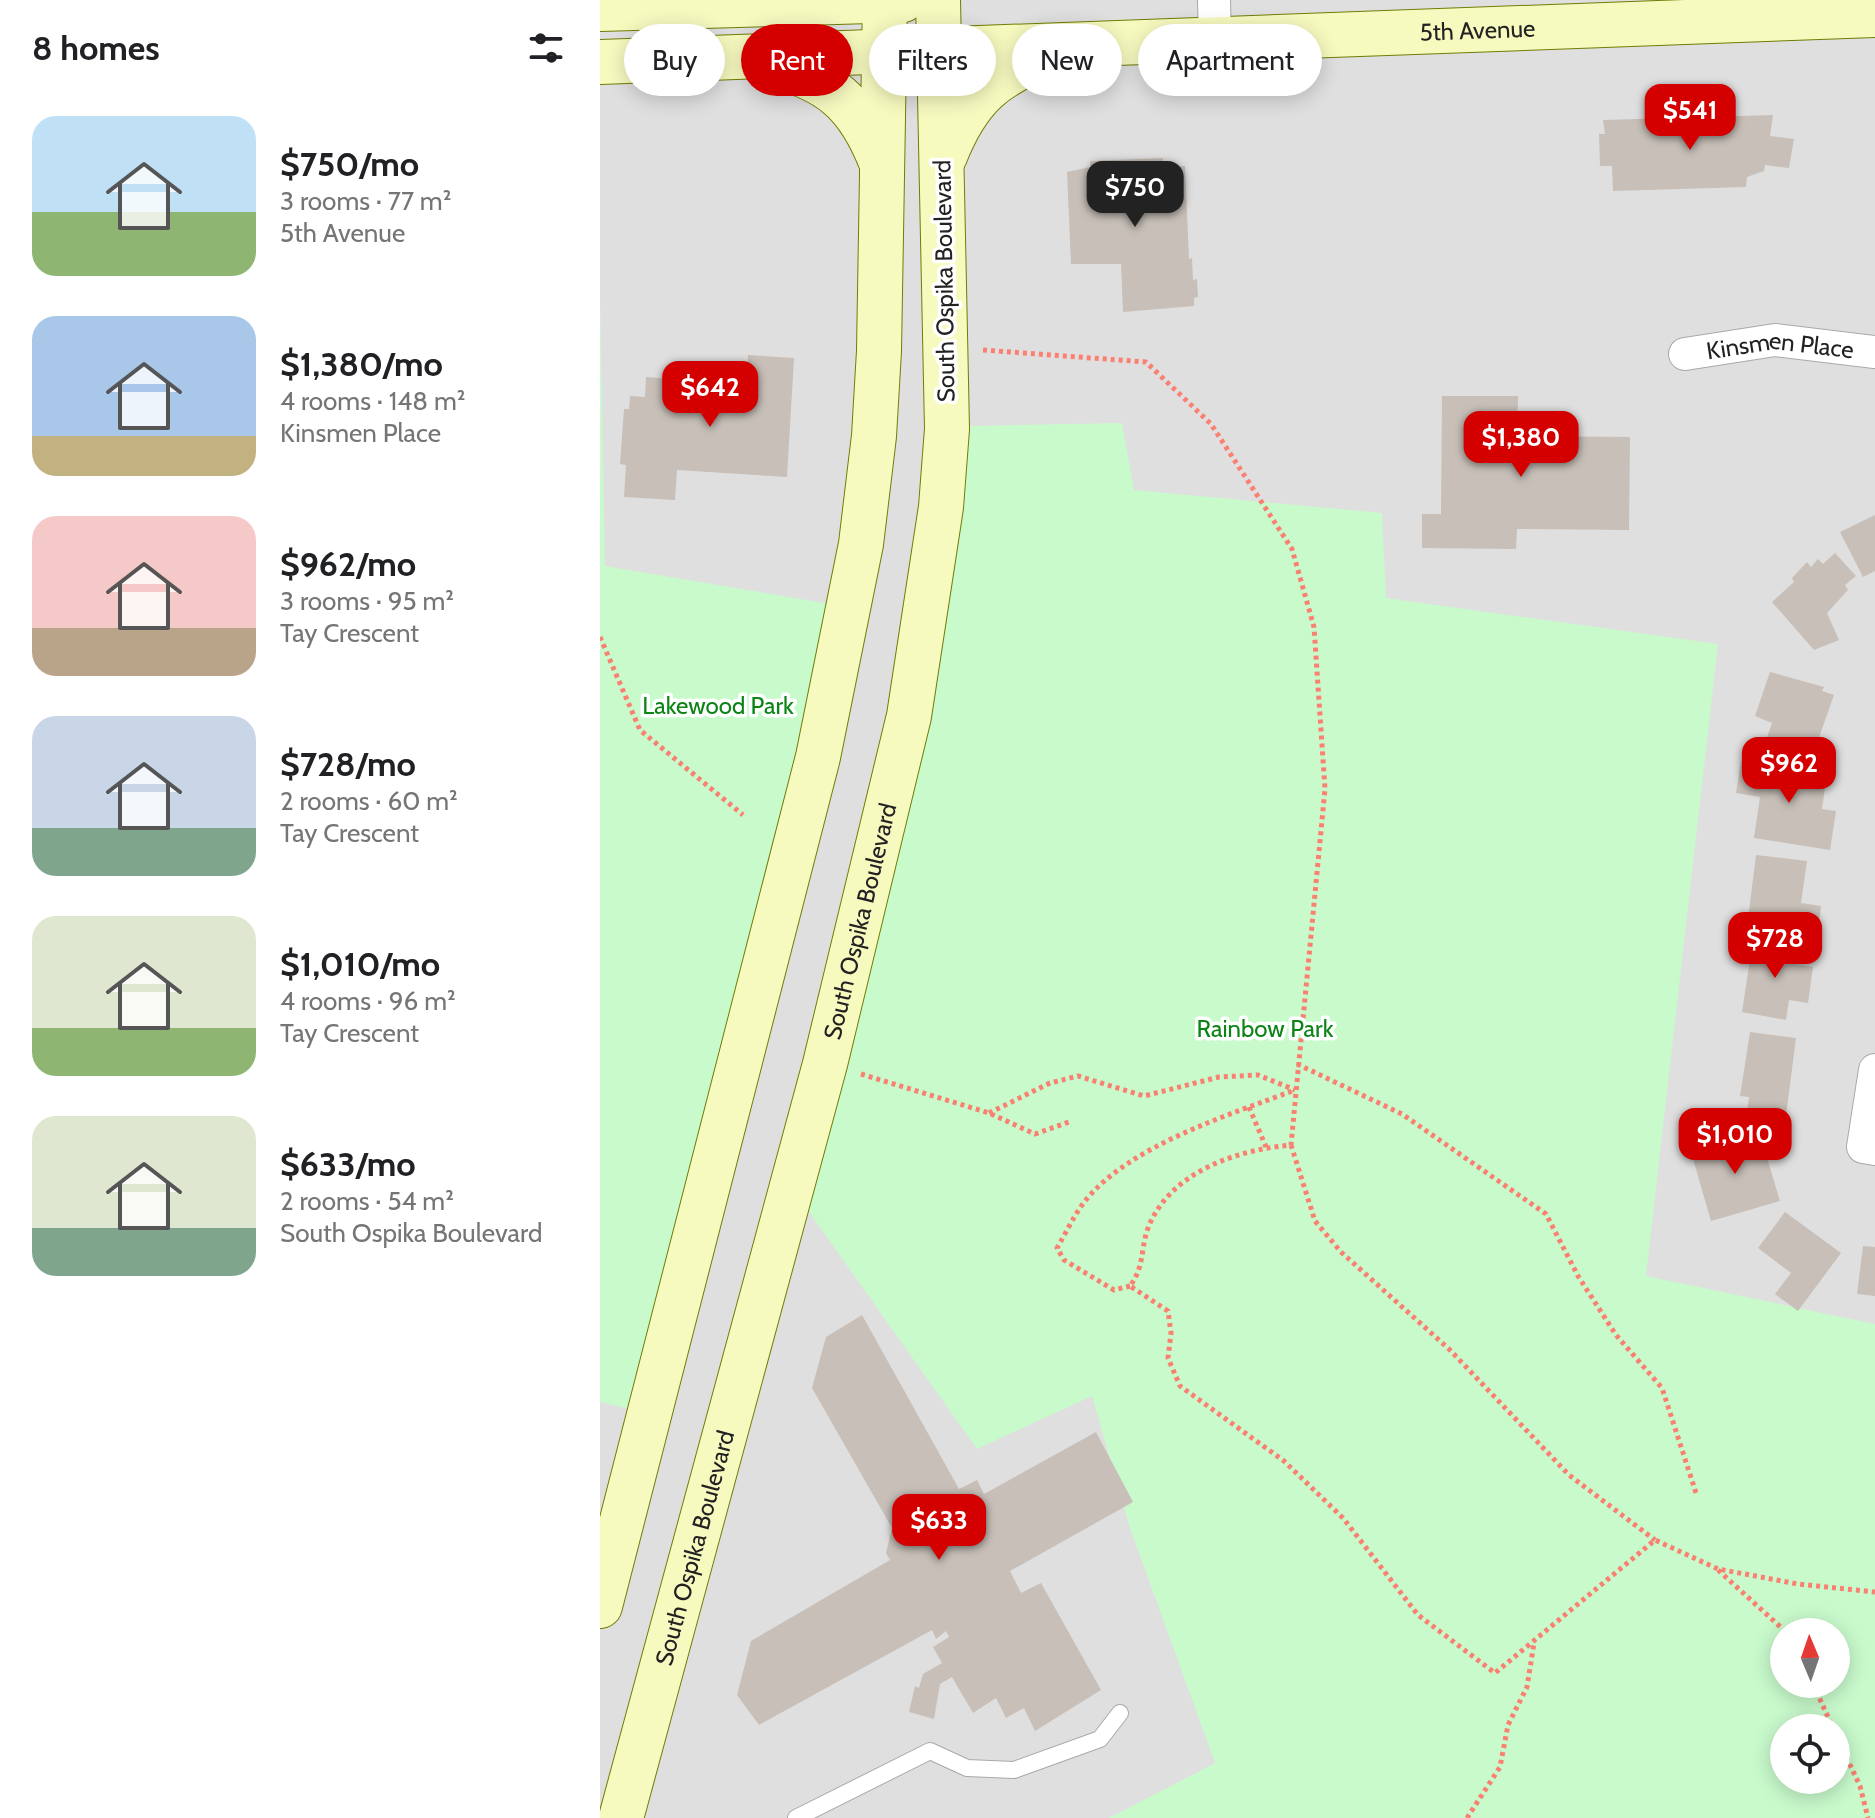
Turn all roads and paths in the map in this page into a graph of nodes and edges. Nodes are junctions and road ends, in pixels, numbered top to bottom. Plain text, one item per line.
1 (885, 0) edge
2 (903, 0) edge
3 (938, 0) edge
4 (765, 2) edge
5 (600, 9) edge
6 (1691, 12) edge
7 (1875, 15) edge
8 (1214, 19) edge
9 (885, 24) edge
10 (939, 24) edge
11 (1122, 36) edge
12 (869, 53) edge
13 (738, 57) junction
14 (600, 62) edge
15 (1012, 70) edge
16 (885, 96) edge
17 (941, 96) edge
18 (942, 162) junction
19 (883, 167) junction
20 (946, 348) junction
21 (1875, 352) edge
22 (1685, 354) dead end
23 (600, 637) edge
24 (743, 815) dead end
25 (825, 1064) junction
26 (1297, 1064) junction
27 (1875, 1070) edge
28 (1295, 1090) junction
29 (1249, 1107) junction
30 (989, 1113) junction
31 (1069, 1122) dead end
32 (1291, 1145) junction
33 (1266, 1147) junction
34 (1875, 1149) edge
35 (1130, 1286) junction
36 (1697, 1496) dead end
37 (1655, 1540) junction
38 (1718, 1569) junction
39 (1875, 1592) edge
40 (600, 1606) edge
41 (1771, 1618) edge
42 (1535, 1642) junction
43 (1120, 1713) dead end
44 (1850, 1765) edge
45 (621, 1818) edge
46 (796, 1818) edge
47 (1467, 1818) edge
48 (1868, 1818) edge

1 - 2 main road
1 - 4 main road
1 - 9 main road
3 - 10 main road, South Ospika Boulevard
4 - 5 main road
6 - 7 main road, 5th Avenue
6 - 8 main road, 5th Avenue
8 - 11 main road, 5th Avenue
12 - 13 main road, 5th Avenue
13 - 14 main road, 5th Avenue
13 - 19 main road
15 - 18 main road
16 - 19 main road
17 - 18 main road, South Ospika Boulevard
18 - 20 main road, South Ospika Boulevard
19 - 40 main road
20 - 25 main road, South Ospika Boulevard
20 - 26 path
21 - 22 street, Kinsmen Place
23 - 24 path
25 - 30 path
25 - 45 main road, South Ospika Boulevard
26 - 28 path
26 - 36 path
27 - 34 street
28 - 29 path
28 - 30 path
28 - 32 path
29 - 33 path
29 - 35 path
30 - 31 path
32 - 33 path
32 - 37 path
33 - 35 path
35 - 42 path
37 - 38 path
37 - 42 path
38 - 39 path
38 - 41 path
42 - 47 path
43 - 46 lane
44 - 48 path

